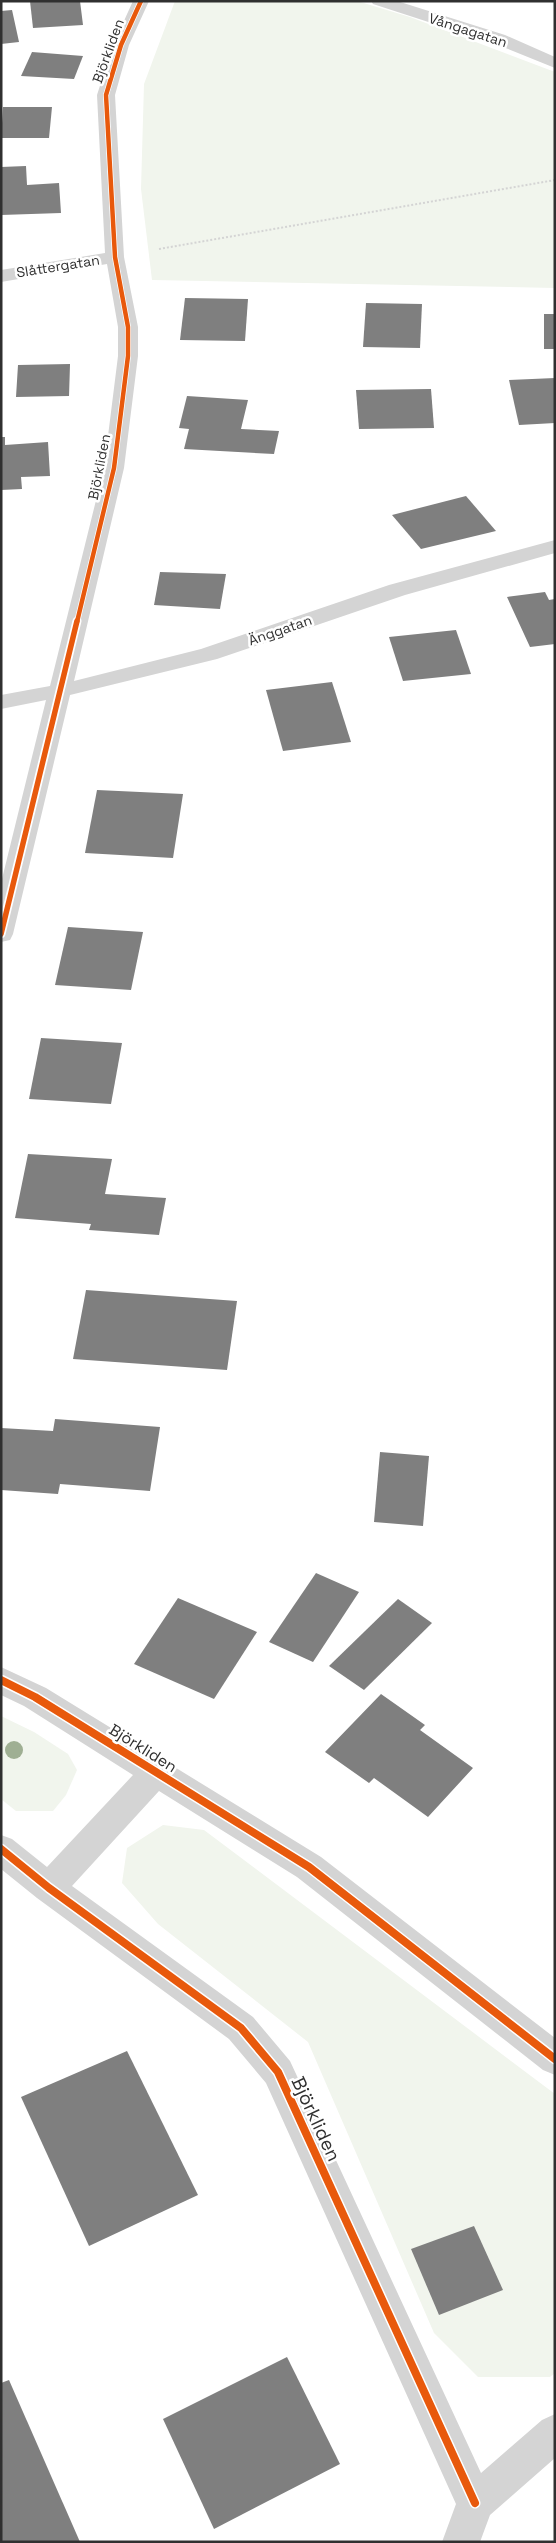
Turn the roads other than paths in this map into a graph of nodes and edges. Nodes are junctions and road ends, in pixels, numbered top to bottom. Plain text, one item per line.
1 (140, 1) edge
2 (378, 1) edge
3 (555, 63) edge
4 (116, 257) junction
5 (1, 276) edge
6 (555, 546) edge
7 (58, 691) junction
8 (1, 702) edge
9 (1, 934) edge
10 (1, 1680) edge
11 (156, 1772) junction
12 (1, 1849) edge
13 (49, 1888) junction
14 (555, 2059) edge
15 (555, 2433) edge
16 (475, 2503) junction
17 (461, 2542) edge

1 - 4 street, Björkliden
2 - 3 street, Vångagatan
4 - 5 street, Slåttergatan
4 - 7 street, Björkliden
6 - 7 street, Änggatan
7 - 8 street, Änggatan
7 - 9 street, Björkliden
10 - 11 street, Björkliden
11 - 13 street, Björkliden
11 - 14 street, Björkliden
12 - 13 street, Björkliden
13 - 16 street, Björkliden
15 - 16 street
16 - 17 street

